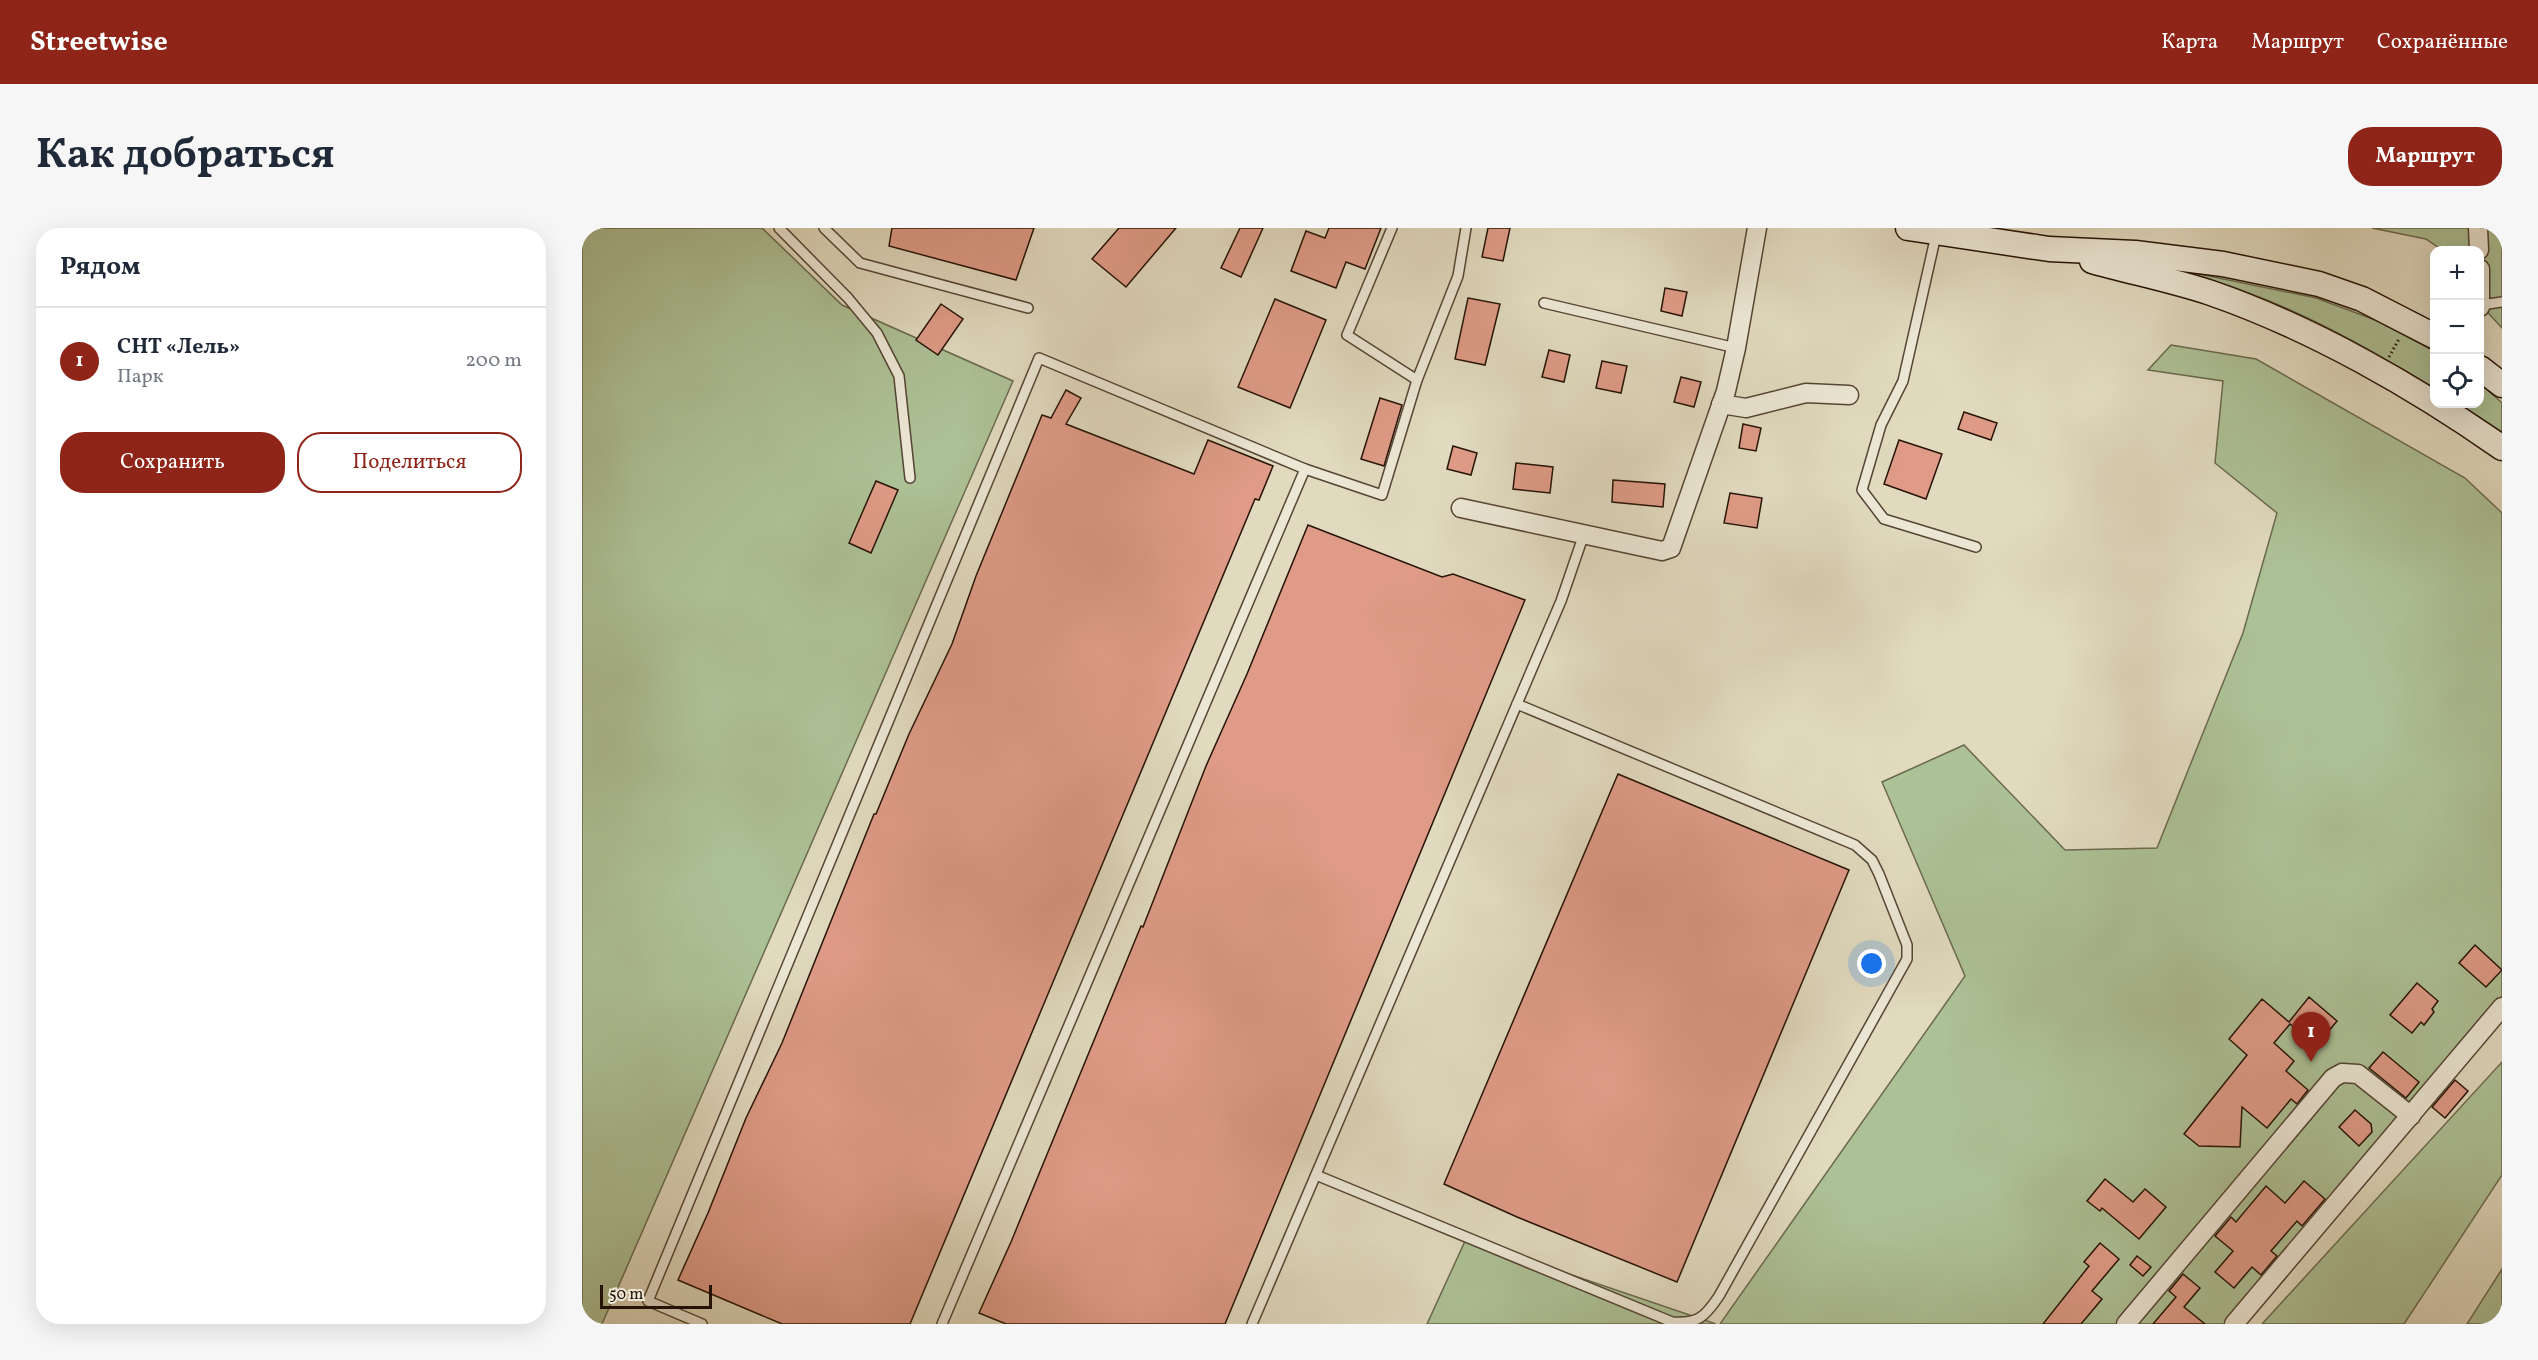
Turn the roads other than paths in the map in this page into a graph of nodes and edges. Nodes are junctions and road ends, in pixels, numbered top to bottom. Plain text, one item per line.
1 (779, 228) edge
2 (824, 228) edge
3 (1392, 228) edge
4 (1466, 228) edge
5 (1757, 228) edge
6 (1908, 228) edge
7 (2478, 228) edge
8 (1936, 232) junction
9 (2479, 246) edge
10 (2049, 249) junction
11 (2502, 302) edge
12 (1544, 303) dead end
13 (2484, 305) edge
14 (1028, 308) dead end
15 (2430, 334) edge
16 (1736, 348) junction
17 (2484, 371) edge
18 (1417, 380) junction
19 (2502, 385) edge
20 (1849, 394) dead end
21 (1721, 404) junction
22 (2502, 448) edge
23 (1305, 470) junction
24 (910, 478) dead end
25 (1461, 508) dead end
26 (1584, 534) junction
27 (1976, 547) dead end
28 (1517, 704) junction
29 (2502, 1007) edge
30 (2411, 1116) junction
31 (1316, 1175) junction
32 (702, 1324) edge
33 (942, 1324) edge
34 (1252, 1324) edge
35 (2127, 1324) edge
36 (2234, 1324) edge

1 - 24 lane
2 - 14 lane
3 - 18 lane
4 - 18 lane
5 - 16 street
6 - 8 main road
7 - 9 street
8 - 10 main road
8 - 27 lane
10 - 15 main road
10 - 22 main road
11 - 13 lane
12 - 16 lane
16 - 21 street
17 - 19 main road
18 - 23 lane
20 - 21 street
21 - 26 street
23 - 32 lane
23 - 33 lane
25 - 26 street
26 - 28 lane
28 - 31 lane
28 - 31 lane
29 - 30 street
30 - 35 street
30 - 36 street
31 - 34 lane

